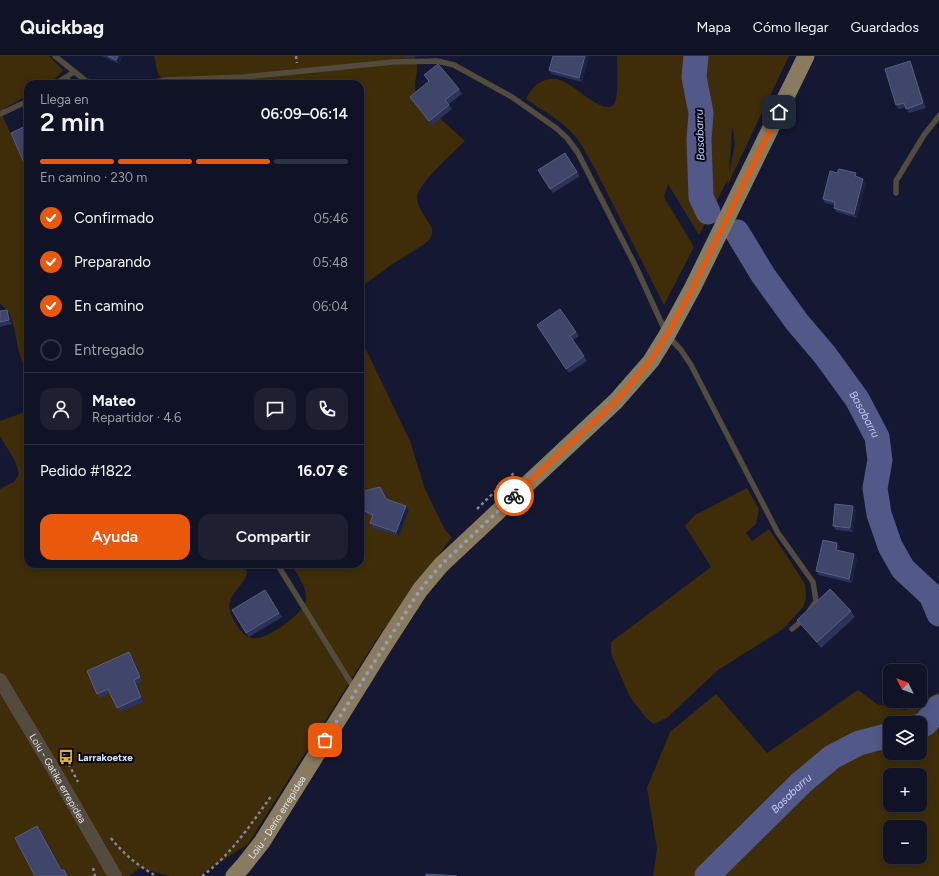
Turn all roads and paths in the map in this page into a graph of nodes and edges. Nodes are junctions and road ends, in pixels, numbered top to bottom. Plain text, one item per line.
1 (55, 56) edge
2 (806, 56) edge
3 (74, 72) junction
4 (61, 80) edge
5 (85, 80) edge
6 (197, 80) edge
7 (24, 103) edge
8 (0, 114) edge
9 (939, 116) edge
10 (896, 193) dead end
11 (667, 335) junction
12 (515, 472) dead end
13 (476, 509) dead end
14 (280, 568) edge
15 (792, 629) dead end
16 (0, 680) edge
17 (356, 690) junction
18 (58, 748) dead end
19 (79, 784) dead end
20 (273, 792) dead end
21 (108, 835) dead end
22 (114, 876) edge
23 (156, 876) edge
24 (202, 876) edge
25 (234, 876) edge

1 - 3 lane
2 - 11 main road, Loiu - Derio errepidea
3 - 4 lane
3 - 5 lane
6 - 11 lane
7 - 8 lane
9 - 10 lane
11 - 15 lane
11 - 17 main road, Loiu - Derio errepidea
12 - 13 path
14 - 17 lane
16 - 22 street, Loiu - Gatika errepidea
17 - 25 main road, Loiu - Derio errepidea
18 - 19 path
20 - 24 path
21 - 23 path

